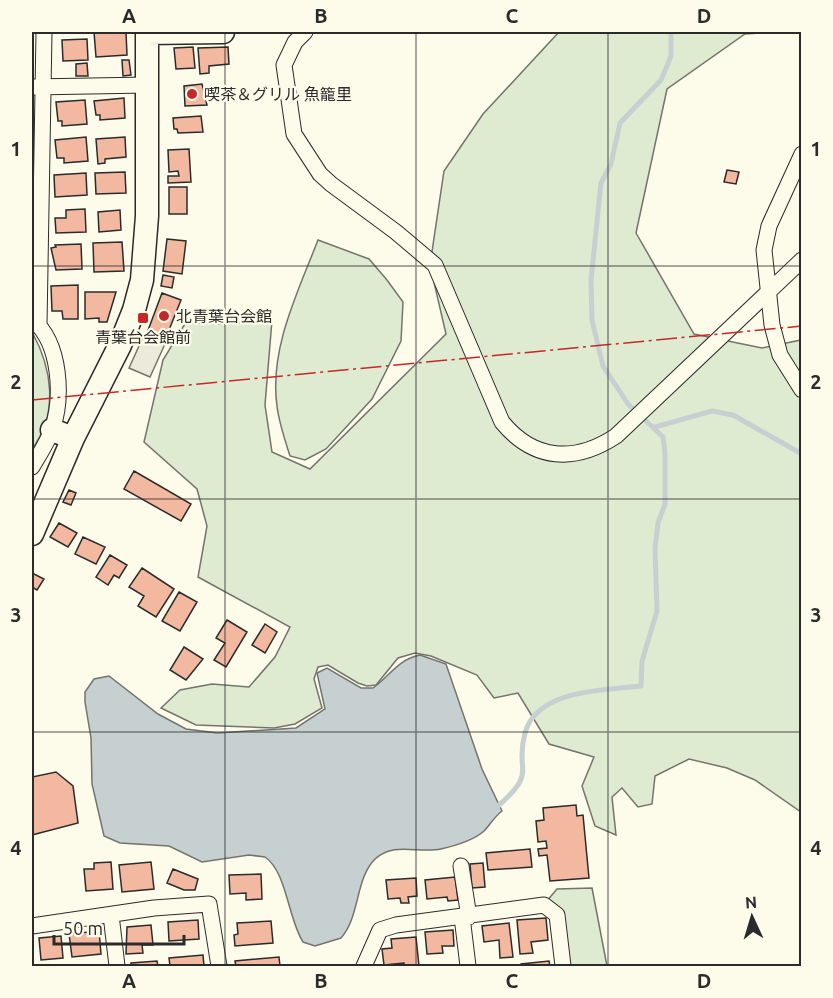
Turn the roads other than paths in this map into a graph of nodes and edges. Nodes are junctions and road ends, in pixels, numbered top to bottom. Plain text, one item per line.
1 (44, 32) edge
2 (147, 32) edge
3 (223, 32) edge
4 (305, 32) edge
5 (148, 85) junction
6 (38, 87) edge
7 (801, 154) edge
8 (801, 260) edge
9 (770, 293) junction
10 (35, 322) edge
11 (801, 390) edge
12 (52, 430) junction
13 (73, 438) junction
14 (32, 467) edge
15 (32, 534) edge
16 (461, 866) dead end
17 (111, 915) junction
18 (466, 917) junction
19 (32, 926) edge
20 (117, 966) edge
21 (219, 966) edge
22 (364, 966) edge
23 (468, 966) edge
24 (563, 966) edge

1 - 6 street
2 - 3 street
2 - 5 street
4 - 9 street
5 - 6 street
5 - 13 street
6 - 10 street
7 - 9 street
8 - 9 street
9 - 11 street
10 - 12 street
12 - 13 street
12 - 14 street
13 - 15 street
16 - 18 street
17 - 19 street
17 - 20 street
17 - 21 street
18 - 22 street
18 - 23 street
18 - 24 street

